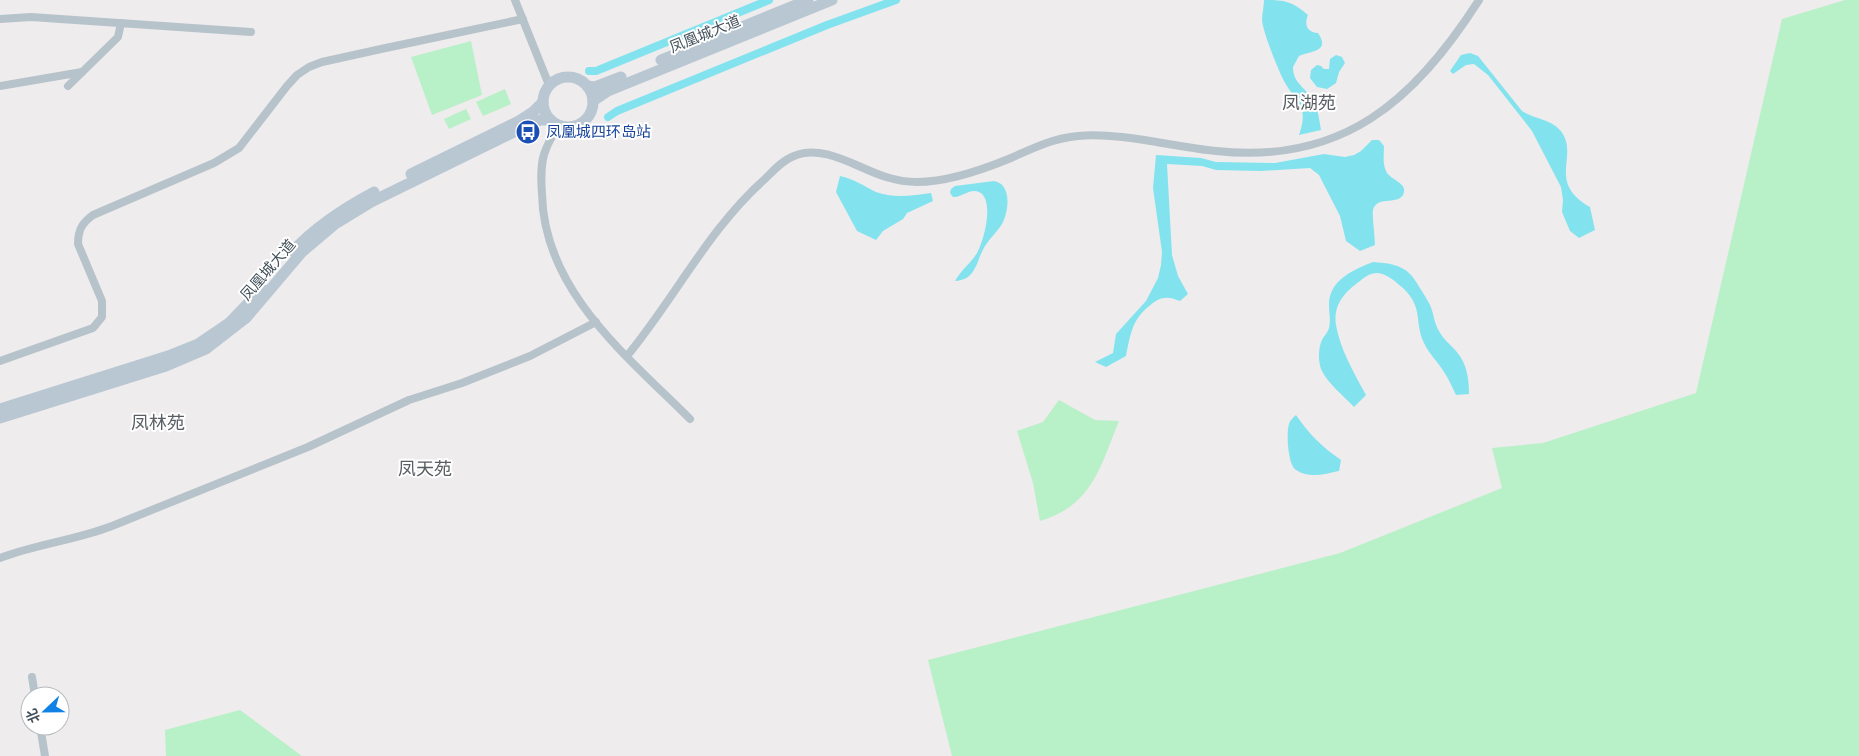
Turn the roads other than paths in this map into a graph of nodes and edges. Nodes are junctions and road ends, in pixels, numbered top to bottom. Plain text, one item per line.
1 (516, 0) edge
2 (808, 0) edge
3 (832, 0) edge
4 (1479, 0) edge
5 (0, 19) edge
6 (523, 19) junction
7 (121, 23) junction
8 (251, 32) dead end
9 (83, 72) junction
10 (550, 85) junction
11 (0, 86) edge
12 (68, 86) dead end
13 (587, 86) junction
14 (593, 101) junction
15 (543, 102) junction
16 (555, 123) junction
17 (596, 322) junction
18 (627, 356) junction
19 (0, 361) edge
20 (0, 410) edge
21 (0, 418) edge
22 (690, 419) dead end
23 (0, 558) edge
24 (32, 677) dead end
25 (33, 686) edge
26 (42, 736) edge
27 (45, 756) edge

1 - 6 street
2 - 13 main road, 凤凰城大道
3 - 14 main road, 凤凰城大道
4 - 18 street
5 - 7 street
6 - 10 street
6 - 19 street
7 - 8 street
7 - 9 street
9 - 11 street
9 - 12 street
10 - 13 main road
10 - 15 main road
13 - 14 main road
14 - 16 main road
15 - 16 main road
15 - 20 main road, 凤凰城大道
16 - 17 street
16 - 21 main road, 凤凰城大道
17 - 18 street
17 - 23 street
18 - 22 street
24 - 25 street
26 - 27 street

